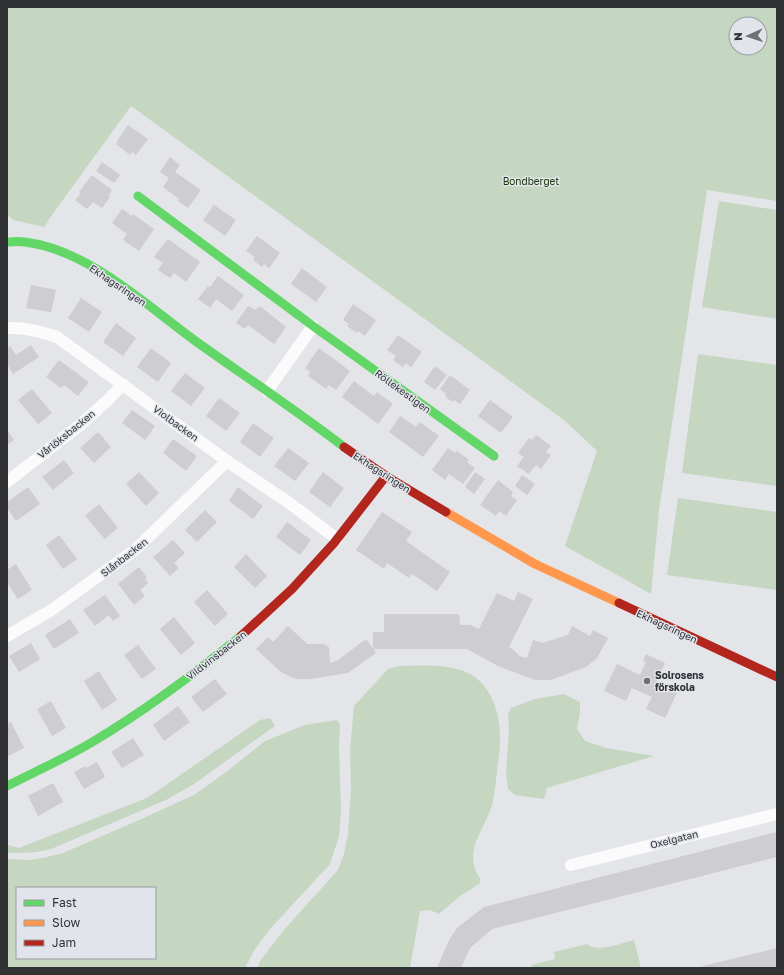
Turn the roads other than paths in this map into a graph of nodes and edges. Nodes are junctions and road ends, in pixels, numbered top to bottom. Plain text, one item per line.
1 (138, 196) dead end
2 (7, 242) edge
3 (313, 326) junction
4 (7, 328) edge
5 (123, 384) junction
6 (267, 391) junction
7 (494, 456) dead end
8 (227, 461) junction
9 (386, 476) junction
10 (7, 482) edge
11 (337, 539) junction
12 (7, 636) edge
13 (777, 677) edge
14 (7, 786) edge
15 (777, 814) edge
16 (571, 865) dead end

1 - 3 street, Röllekestigen
2 - 6 street, Ekhagsringen
3 - 6 street
3 - 7 street, Röllekestigen
4 - 5 street, Violbacken
5 - 8 street, Violbacken
5 - 10 street, Vårlöksbacken
6 - 9 street, Ekhagsringen
8 - 11 street, Violbacken
8 - 12 street, Slånbacken
9 - 11 street, Vildvinsbacken
9 - 13 street, Ekhagsringen
11 - 14 street, Vildvinsbacken
15 - 16 street, Oxelgatan

